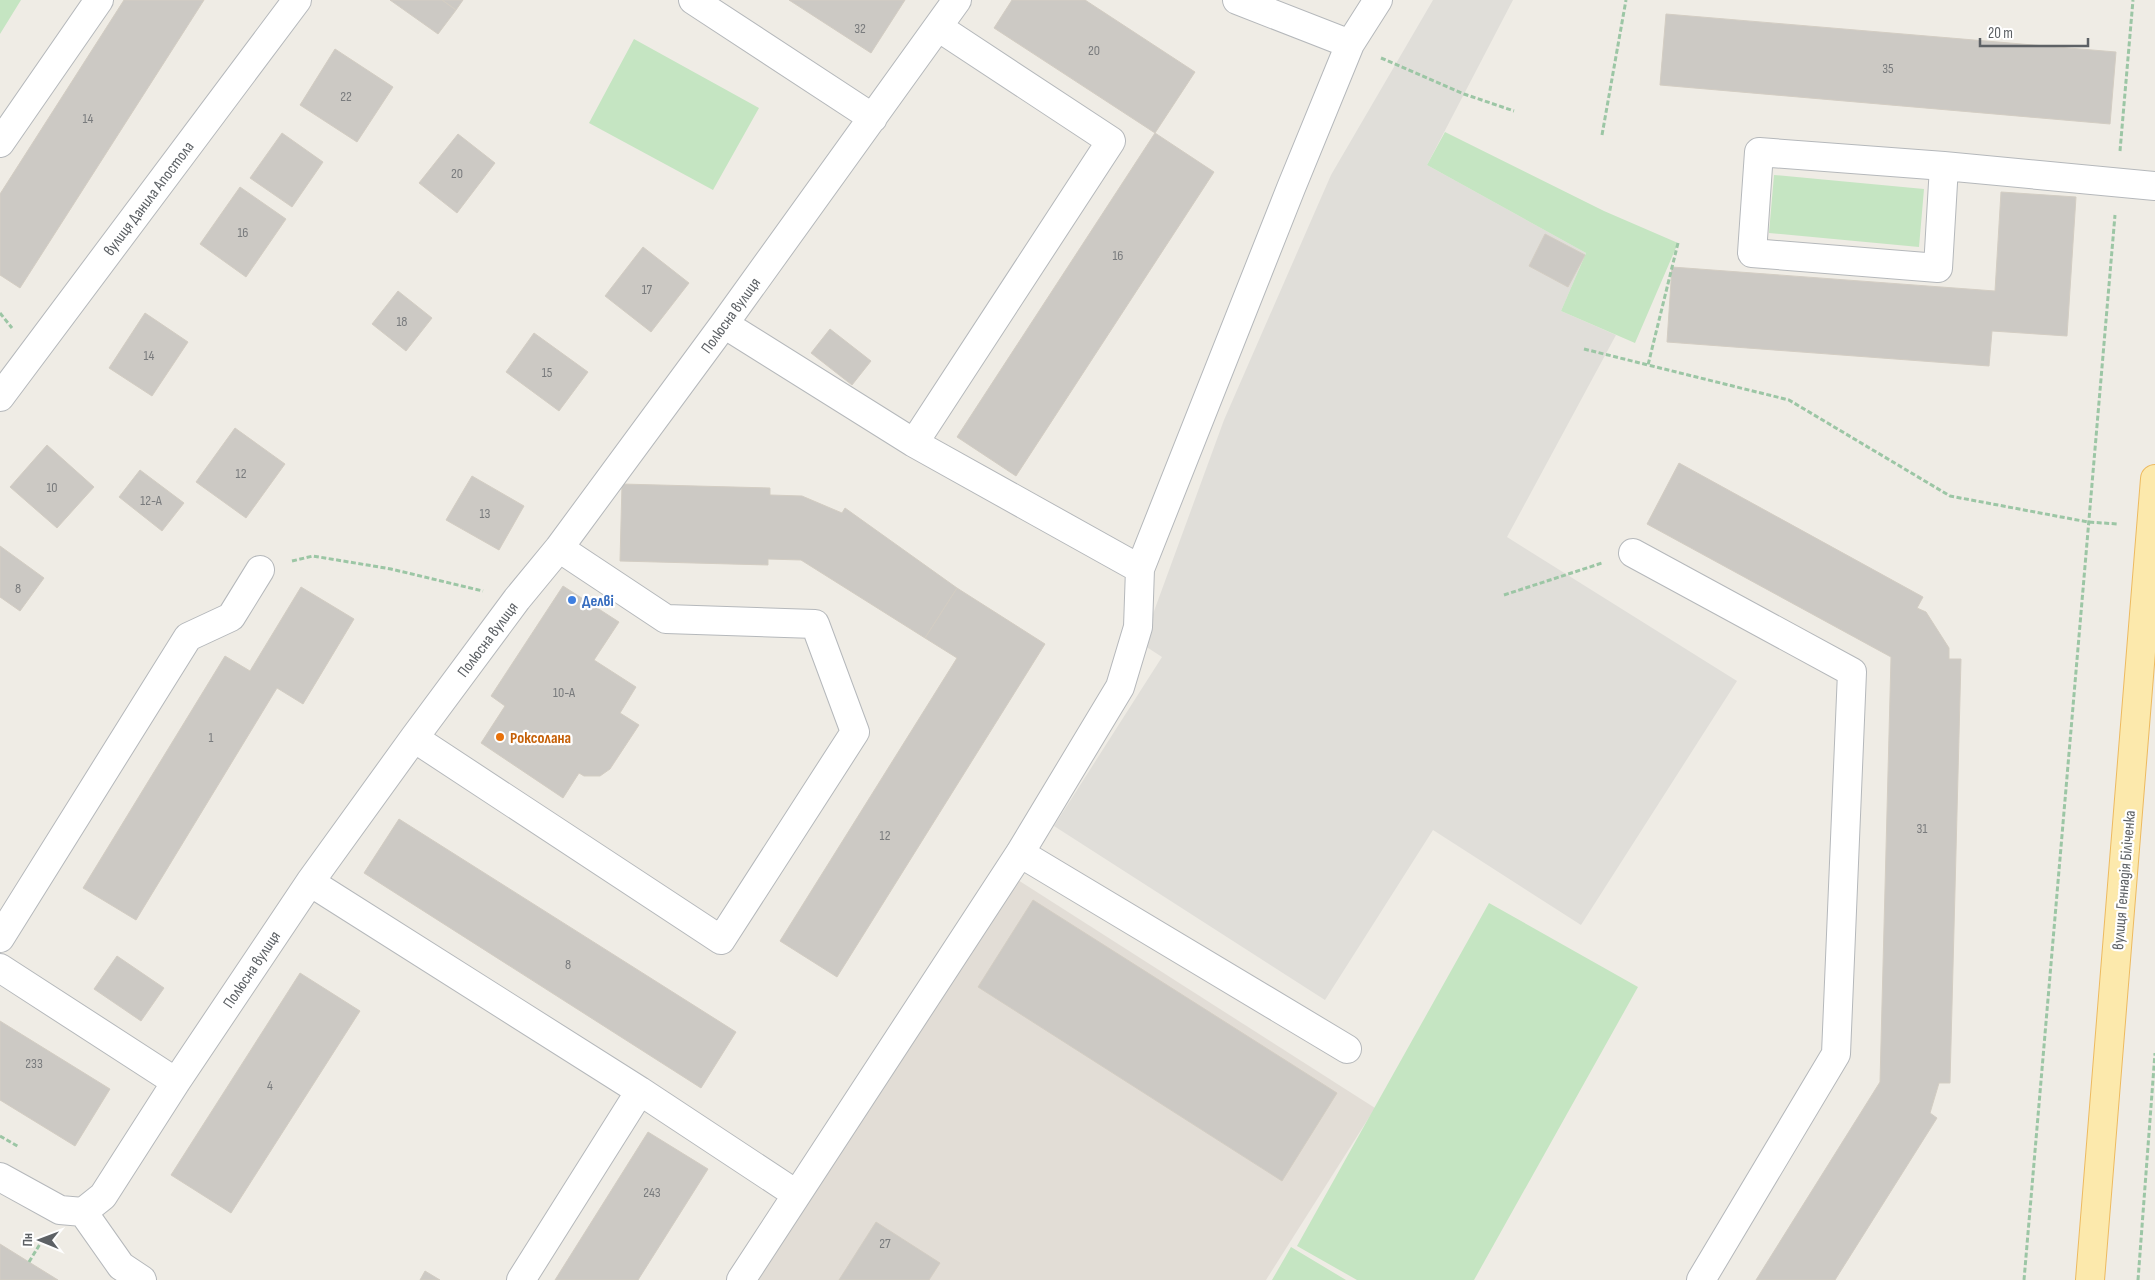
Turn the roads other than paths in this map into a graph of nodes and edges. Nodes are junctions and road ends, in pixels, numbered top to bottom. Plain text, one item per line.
1 (99, 0) edge
2 (297, 0) edge
3 (693, 0) edge
4 (957, 0) edge
5 (1237, 0) edge
6 (1378, 0) edge
7 (938, 27) junction
8 (1350, 44) junction
9 (873, 118) junction
10 (0, 143) edge
11 (1944, 166) junction
12 (2155, 186) edge
13 (724, 324) junction
14 (0, 397) edge
15 (914, 443) junction
16 (2155, 479) edge
17 (559, 548) junction
18 (1634, 553) road end
19 (1140, 569) junction
20 (260, 570) road end
21 (414, 738) junction
22 (1020, 853) junction
23 (310, 882) junction
24 (0, 938) edge
25 (0, 968) edge
26 (1347, 1048) dead end
27 (176, 1082) junction
28 (640, 1091) junction
29 (0, 1177) edge
30 (796, 1194) junction
31 (83, 1212) junction
32 (142, 1280) edge
33 (521, 1280) edge
34 (740, 1280) edge
35 (1701, 1280) edge
36 (2090, 1280) edge

1 - 10 street
2 - 14 street, вулиця Данила Апостола
3 - 9 street
4 - 7 street, Полюсна вулиця
5 - 8 street
6 - 8 street
7 - 9 street, Полюсна вулиця
7 - 15 street
8 - 19 street
9 - 13 street, Полюсна вулиця
11 - 11 street
11 - 12 street
13 - 15 street
13 - 17 street, Полюсна вулиця
15 - 19 street
16 - 36 main road, вулиця Геннадія Біліченка
17 - 21 street, Полюсна вулиця
17 - 21 street
18 - 35 street
19 - 22 street
20 - 24 street
21 - 23 street, Полюсна вулиця
22 - 26 street
22 - 30 street
23 - 27 street, Полюсна вулиця
23 - 28 street
25 - 27 street
27 - 31 street, Полюсна вулиця
28 - 30 street
28 - 33 street
29 - 31 street
30 - 34 street
31 - 32 street

